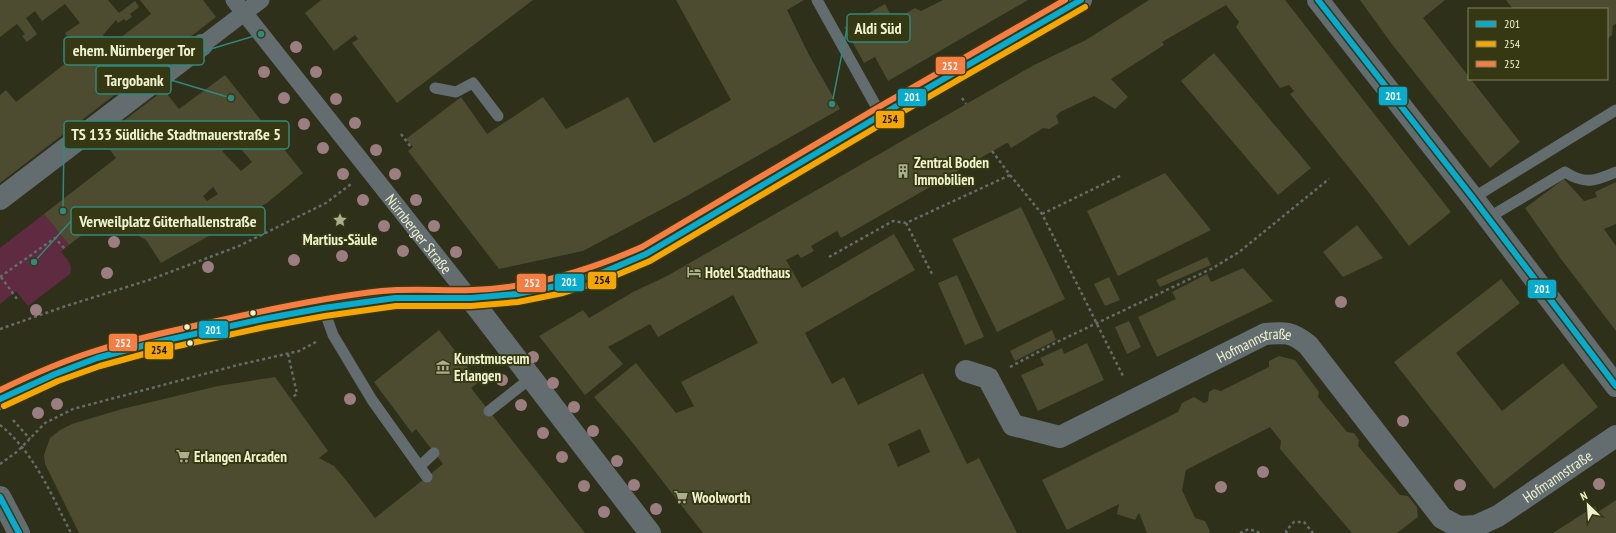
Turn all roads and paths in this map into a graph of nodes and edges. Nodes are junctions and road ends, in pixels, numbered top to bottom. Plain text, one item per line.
1 (261, 0) edge
2 (817, 0) edge
3 (1080, 0) edge
4 (1318, 0) edge
5 (239, 6) edge
6 (202, 45) joint
7 (435, 88) dead end
8 (1616, 110) edge
9 (881, 115) junction
10 (498, 116) dead end
11 (401, 134) dead end
12 (411, 147) dead end
13 (992, 151) dead end
14 (369, 170) junction
15 (1616, 172) edge
16 (1010, 176) junction
17 (1120, 176) dead end
18 (1329, 179) dead end
19 (1473, 198) junction
20 (0, 199) edge
21 (1042, 214) junction
22 (1488, 218) junction
23 (906, 223) junction
24 (65, 249) dead end
25 (829, 257) dead end
26 (932, 274) dead end
27 (0, 277) edge
28 (470, 298) junction
29 (17, 299) dead end
30 (323, 307) junction
31 (1096, 323) junction
32 (0, 329) edge
33 (317, 341) dead end
34 (288, 354) junction
35 (966, 371) dead end
36 (531, 378) junction
37 (988, 378) junction
38 (1616, 386) edge
39 (291, 398) dead end
40 (0, 399) edge
41 (1135, 400) junction
42 (489, 411) dead end
43 (0, 425) edge
44 (1616, 436) edge
45 (22, 447) junction
46 (434, 453) dead end
47 (0, 464) edge
48 (420, 466) junction
49 (427, 477) dead end
50 (0, 497) edge
51 (1500, 524) edge
52 (1457, 530) edge
53 (19, 533) edge
54 (71, 533) edge
55 (650, 533) edge
56 (1240, 533) edge
57 (1260, 533) edge
58 (1287, 533) edge
59 (1313, 533) edge

1 - 5 street
2 - 9 lane
3 - 9 street
4 - 19 street
5 - 6 street
5 - 14 street, Nürnberger Straße
6 - 20 street
7 - 10 lane
8 - 19 lane
9 - 28 street
11 - 12 path
13 - 16 path
14 - 28 street, Nürnberger Straße
14 - 32 path
15 - 22 lane
16 - 21 path
16 - 23 path
17 - 21 path
18 - 31 path
19 - 22 street
21 - 31 path
22 - 38 street
23 - 25 path
23 - 26 path
24 - 27 path
27 - 29 path
28 - 30 street
28 - 36 street, Nürnberger Straße
30 - 40 street
30 - 48 lane
31 - 37 path
31 - 41 path
33 - 34 path
34 - 39 path
34 - 45 path
35 - 37 street
36 - 42 lane
36 - 55 street, Nürnberger Straße
37 - 41 street, Hofmannstraße
41 - 52 street, Hofmannstraße
43 - 45 path
44 - 51 street, Hofmannstraße
45 - 47 path
45 - 54 path
46 - 48 lane
48 - 49 lane
50 - 53 street
51 - 52 street, Hofmannstraße
56 - 57 path
58 - 59 path

